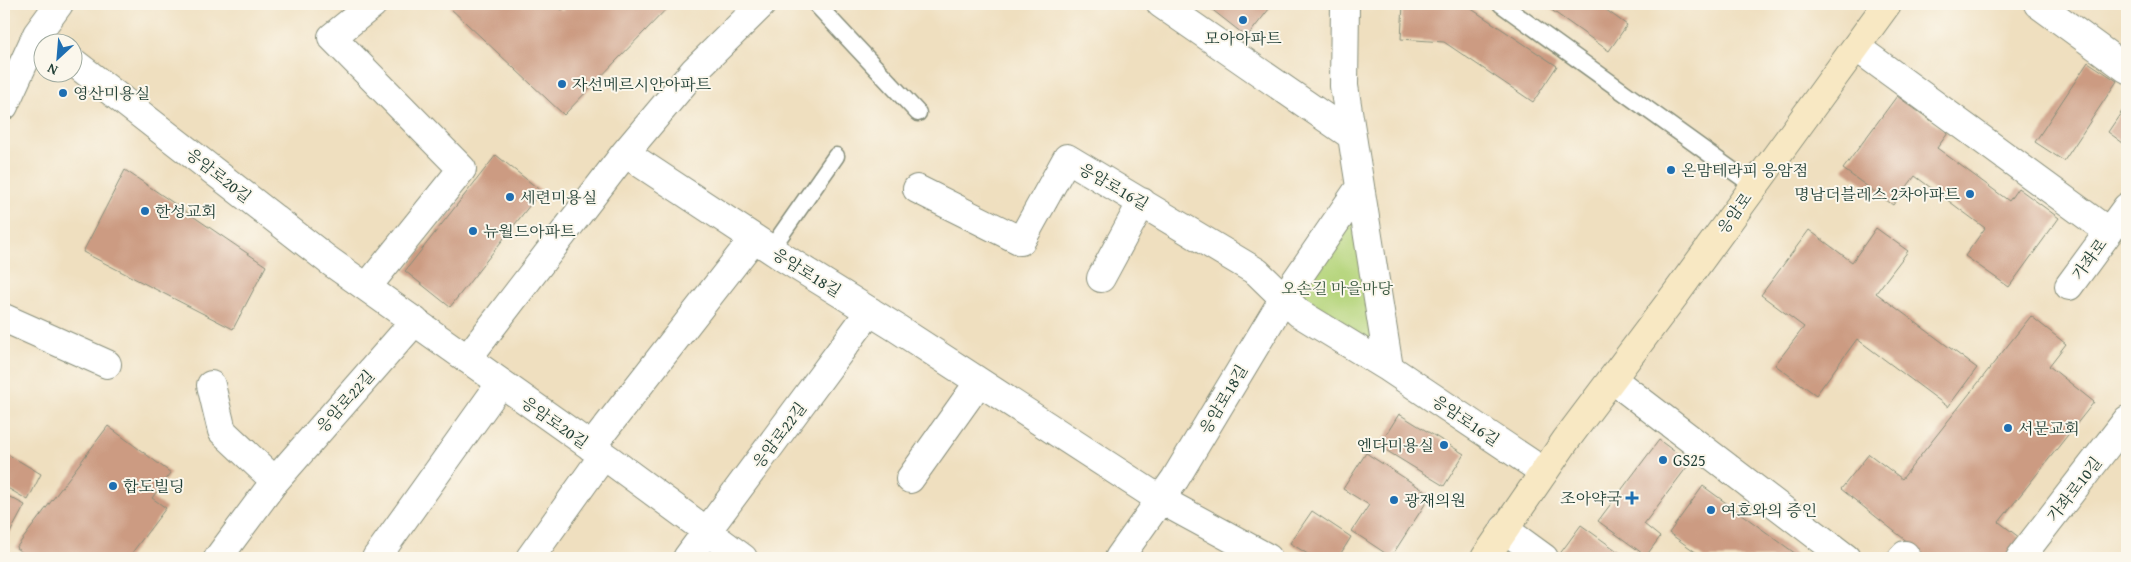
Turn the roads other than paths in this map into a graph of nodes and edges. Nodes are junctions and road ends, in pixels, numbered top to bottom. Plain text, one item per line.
1 (58, 4) edge
2 (373, 4) edge
3 (762, 4) edge
4 (816, 4) edge
5 (1161, 4) edge
6 (1345, 4) edge
7 (1501, 4) edge
8 (1886, 4) edge
9 (2038, 4) edge
10 (46, 32) edge
11 (1856, 47) junction
12 (32, 57) edge
13 (82, 70) edge
14 (2127, 70) edge
15 (4, 106) edge
16 (918, 113) dead end
17 (1352, 136) junction
18 (625, 152) junction
19 (836, 156) dead end
20 (1754, 186) junction
21 (1360, 187) junction
22 (917, 189) dead end
23 (1142, 202) junction
24 (2127, 207) edge
25 (2109, 232) junction
26 (762, 244) junction
27 (1101, 278) dead end
28 (2069, 286) dead end
29 (366, 287) junction
30 (1284, 298) junction
31 (870, 311) junction
32 (4, 318) edge
33 (415, 321) junction
34 (467, 359) junction
35 (106, 364) dead end
36 (1389, 368) junction
37 (1612, 379) junction
38 (979, 382) junction
39 (502, 383) junction
40 (211, 385) dead end
41 (2127, 420) edge
42 (597, 451) junction
43 (1544, 472) junction
44 (910, 479) dead end
45 (275, 481) junction
46 (1161, 500) junction
47 (1504, 529) junction
48 (706, 532) junction
49 (218, 558) edge
50 (376, 558) edge
51 (530, 558) edge
52 (687, 558) edge
53 (743, 558) edge
54 (1119, 558) edge
55 (1268, 558) edge
56 (1485, 558) edge
57 (1544, 558) edge
58 (1846, 558) edge
59 (2020, 558) edge

1 - 10 street
2 - 29 street
3 - 18 street
4 - 16 lane
5 - 17 street
6 - 17 street
7 - 20 lane
8 - 11 main road, 응암로
9 - 14 street
11 - 20 main road, 응암로
11 - 25 street
12 - 15 street
13 - 29 street, 응암로20길
17 - 21 street
18 - 26 street, 응암로18길
18 - 34 street
19 - 26 lane
20 - 37 main road, 응암로
21 - 30 street
21 - 36 street
22 - 23 street, 응암로16길
23 - 27 street
23 - 30 street, 응암로16길
24 - 25 street, 가좌로
25 - 28 street, 가좌로
26 - 31 street, 응암로18길
26 - 42 street
29 - 33 street, 응암로20길
30 - 36 street, 응암로16길
30 - 46 street, 응암로18길
31 - 38 street, 응암로18길
31 - 48 street, 응암로22길
32 - 35 street
33 - 34 street, 응암로20길
33 - 45 street, 응암로22길
34 - 39 street, 응암로20길
36 - 43 street, 응암로16길
37 - 43 main road, 응암로
37 - 58 street
38 - 44 street
38 - 46 street, 응암로18길
39 - 42 street, 응암로20길
39 - 50 street
40 - 45 street
41 - 59 street, 가좌로10길
42 - 48 street, 응암로20길
42 - 51 street
43 - 47 main road, 응암로
45 - 49 street, 응암로22길
46 - 54 street
46 - 55 street, 응암로18길
47 - 56 main road, 응암로
47 - 57 street
48 - 52 street, 응암로22길
48 - 53 street, 응암로20길

